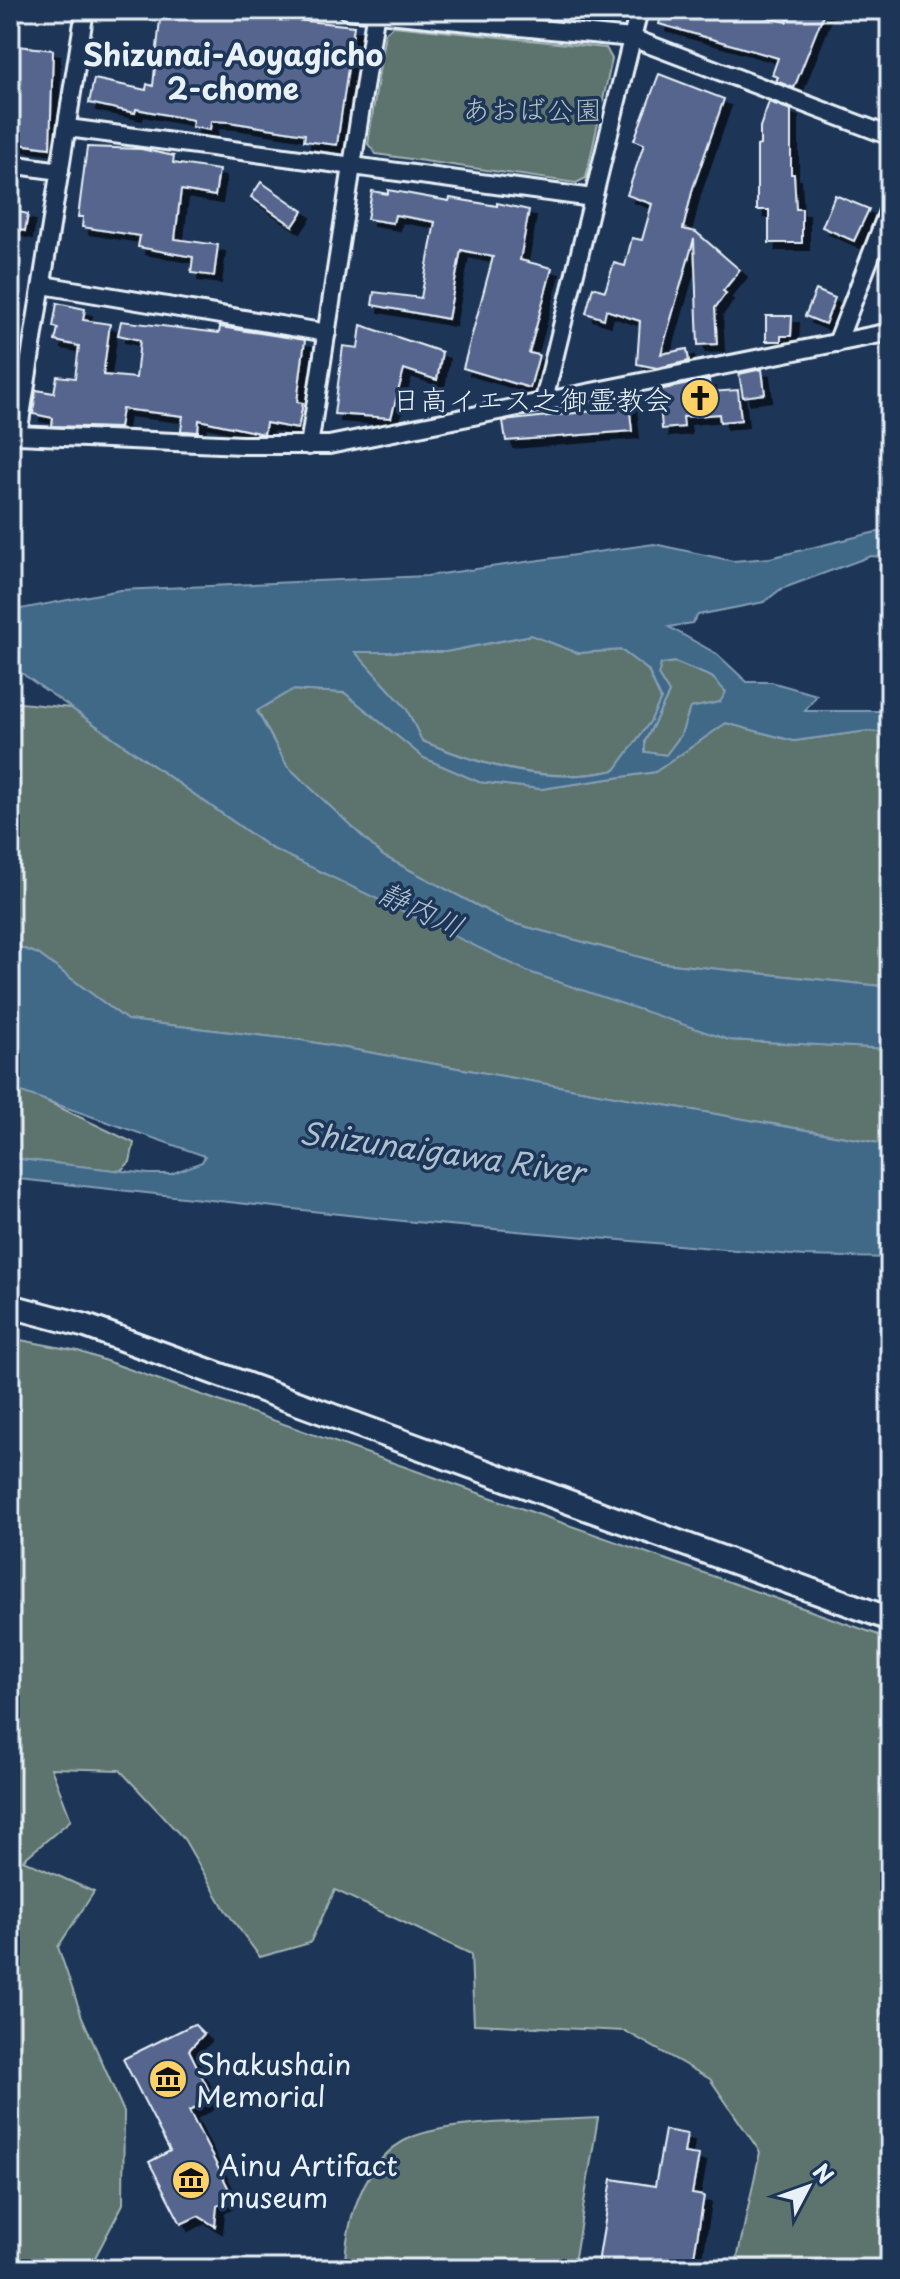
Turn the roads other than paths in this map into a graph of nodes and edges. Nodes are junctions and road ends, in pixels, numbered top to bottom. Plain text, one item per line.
1 (85, 10) edge
2 (347, 10) edge
3 (639, 10) edge
4 (375, 12) edge
5 (632, 38) junction
6 (68, 128) junction
7 (890, 136) edge
8 (10, 164) edge
9 (352, 167) junction
10 (60, 171) junction
11 (593, 198) junction
12 (890, 206) edge
13 (43, 285) junction
14 (890, 332) edge
15 (327, 333) junction
16 (837, 343) junction
17 (544, 400) junction
18 (14, 435) edge
19 (309, 446) junction
20 (10, 1306) edge
21 (890, 1619) edge

1 - 6 street
2 - 4 street
3 - 5 street
4 - 5 street
4 - 9 street
5 - 7 street
5 - 11 street
6 - 9 street
6 - 10 street
8 - 10 street
9 - 11 street
9 - 15 street
10 - 13 street
11 - 17 street
12 - 16 street
13 - 15 street
13 - 18 street
14 - 16 street
15 - 19 street
16 - 17 street
17 - 19 street
18 - 19 street
20 - 21 street

